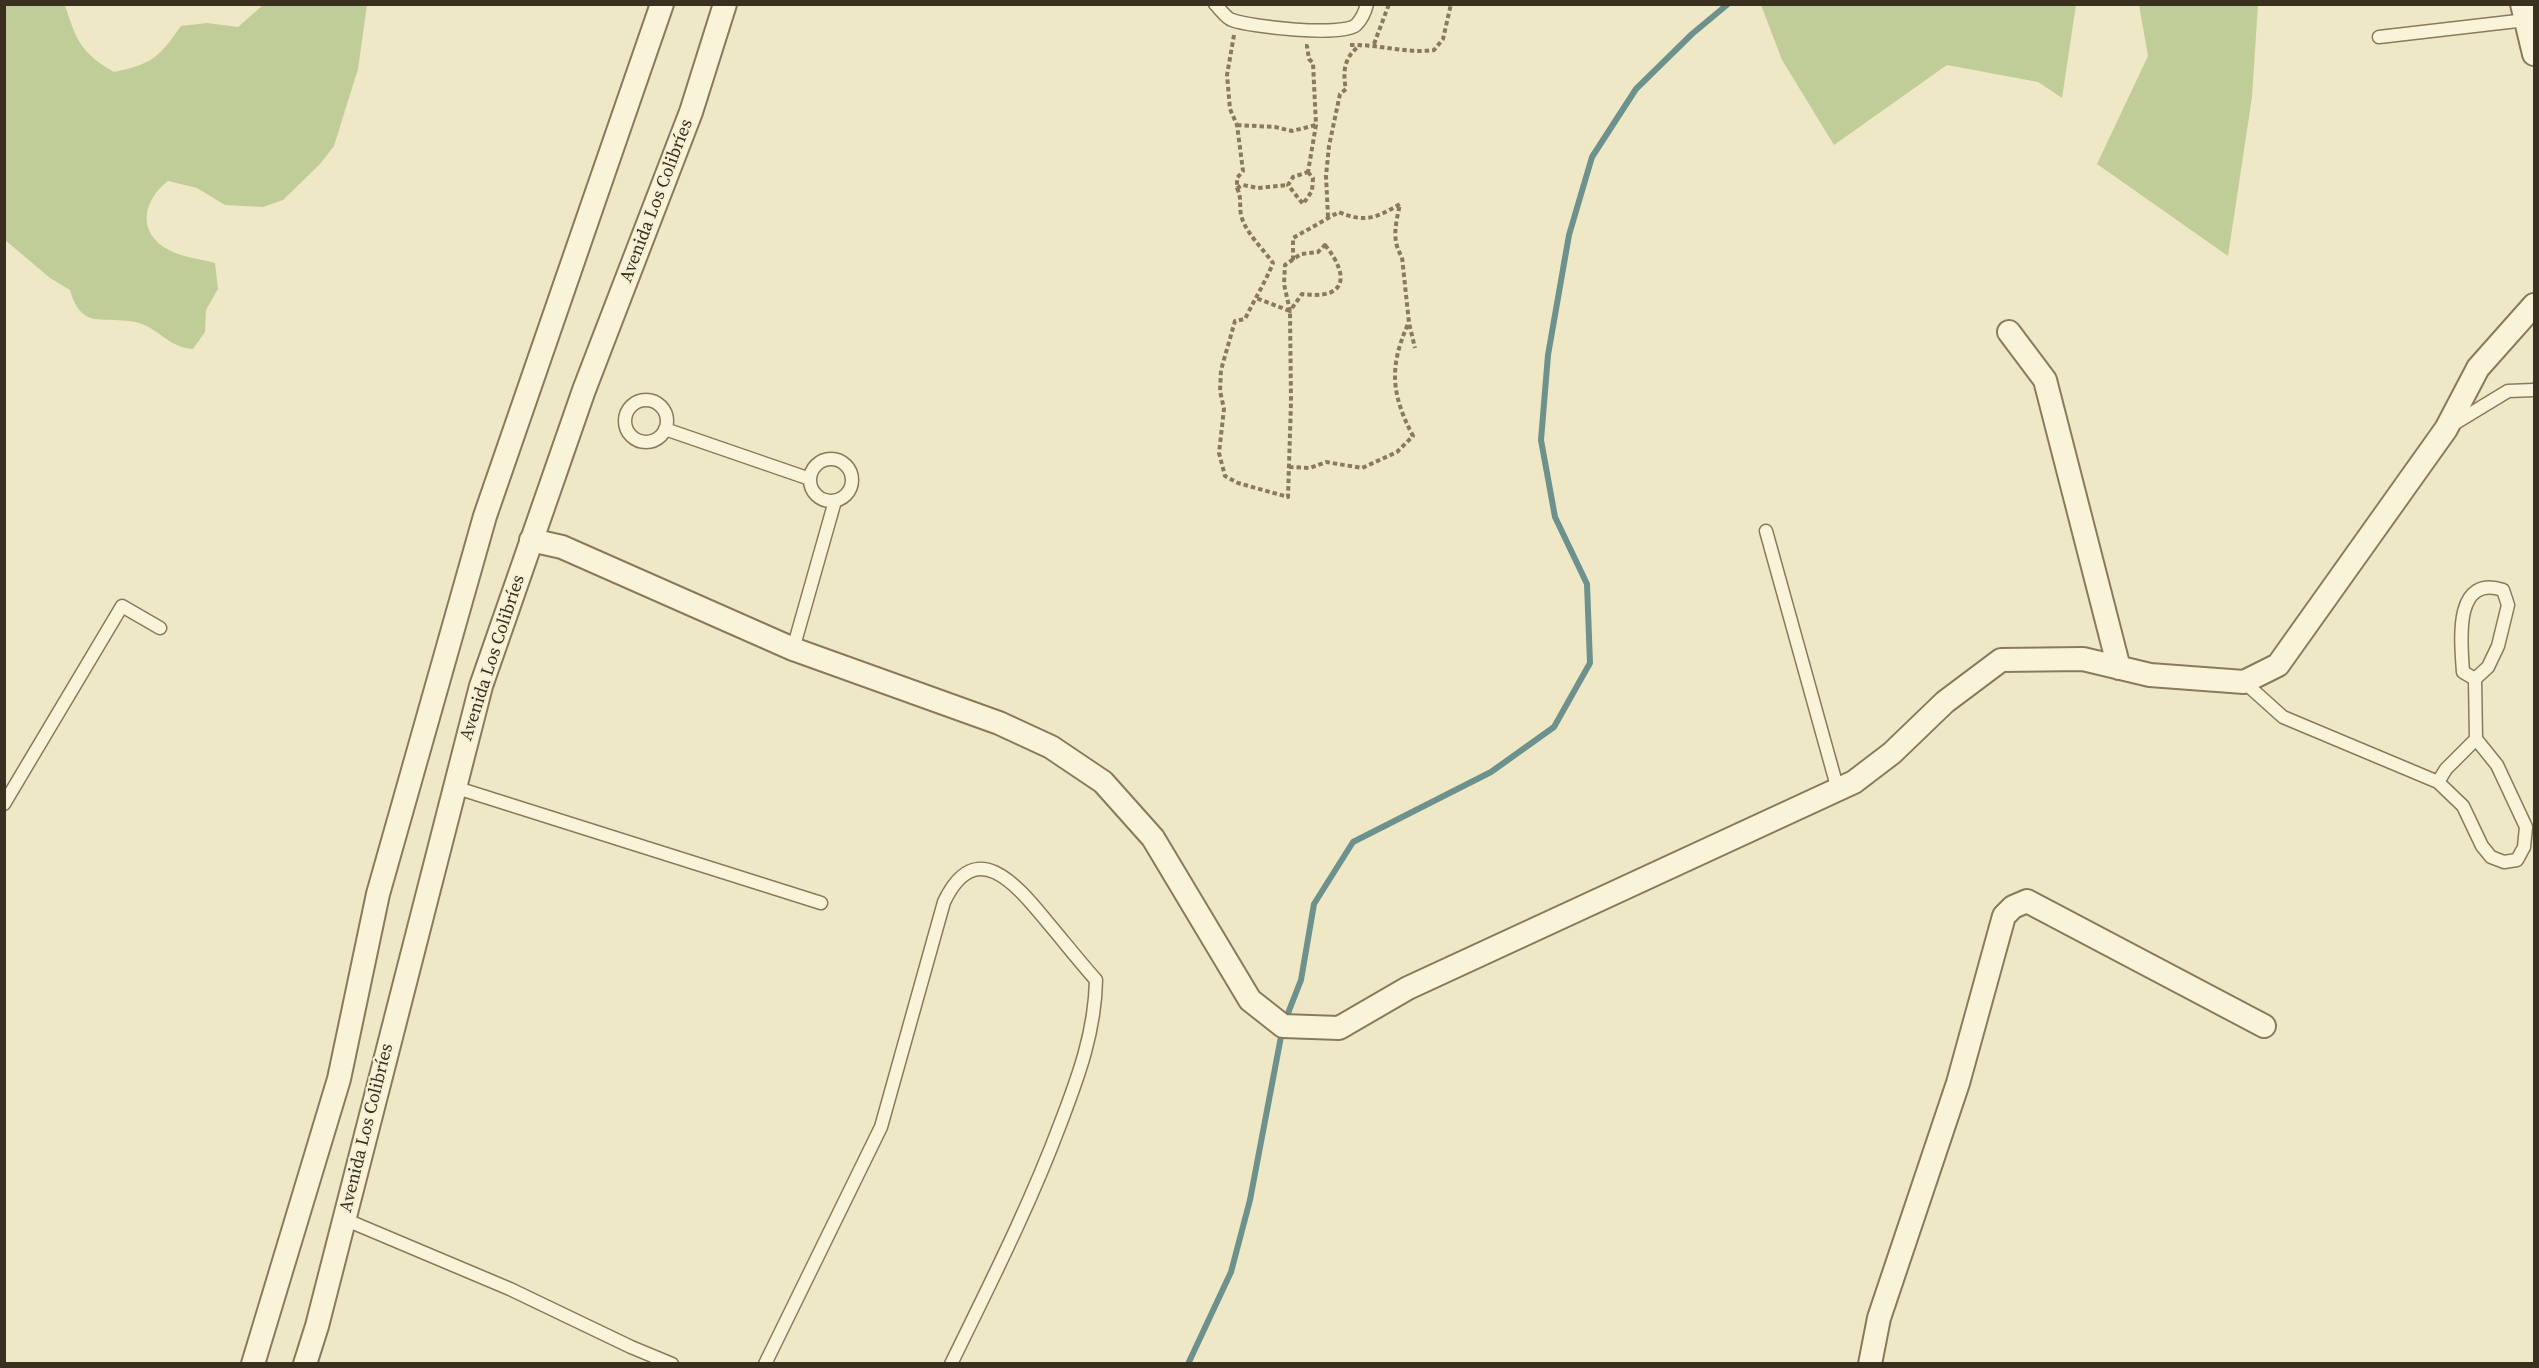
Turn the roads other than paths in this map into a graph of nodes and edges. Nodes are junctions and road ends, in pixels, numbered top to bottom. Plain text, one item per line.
1 (662, 4) edge
2 (724, 4) edge
3 (1215, 4) edge
4 (1367, 4) edge
5 (2524, 12) edge
6 (2379, 37) dead end
7 (2535, 54) edge
8 (2535, 305) edge
9 (2009, 332) dead end
10 (2535, 390) edge
11 (665, 429) dead end
12 (2446, 429) junction
13 (810, 479) junction
14 (835, 501) junction
15 (1766, 531) dead end
16 (531, 540) junction
17 (160, 628) dead end
18 (793, 649) junction
19 (2120, 668) junction
20 (2475, 679) junction
21 (2244, 682) junction
22 (2476, 739) junction
23 (2438, 782) junction
24 (454, 787) junction
25 (1838, 790) junction
26 (4, 804) edge
27 (821, 903) dead end
28 (2264, 1026) dead end
29 (344, 1219) junction
30 (253, 1364) edge
31 (305, 1364) edge
32 (672, 1364) edge
33 (765, 1364) edge
34 (951, 1364) edge
35 (1870, 1364) edge

1 - 30 street
2 - 16 street, Avenida Los Colibríes
3 - 4 lane
5 - 6 lane
5 - 7 street
8 - 12 street
9 - 19 street
10 - 12 lane
11 - 13 lane
12 - 21 street
13 - 14 lane
13 - 14 lane
14 - 18 lane
15 - 25 lane
16 - 18 street
16 - 24 street, Avenida Los Colibríes
17 - 26 lane
18 - 25 street
19 - 21 street
19 - 25 street
20 - 20 lane
20 - 22 lane
21 - 23 lane
22 - 23 lane
22 - 23 lane
24 - 27 lane
24 - 29 street, Avenida Los Colibríes
28 - 35 street
29 - 31 street, Avenida Los Colibríes
29 - 32 lane
33 - 34 lane

